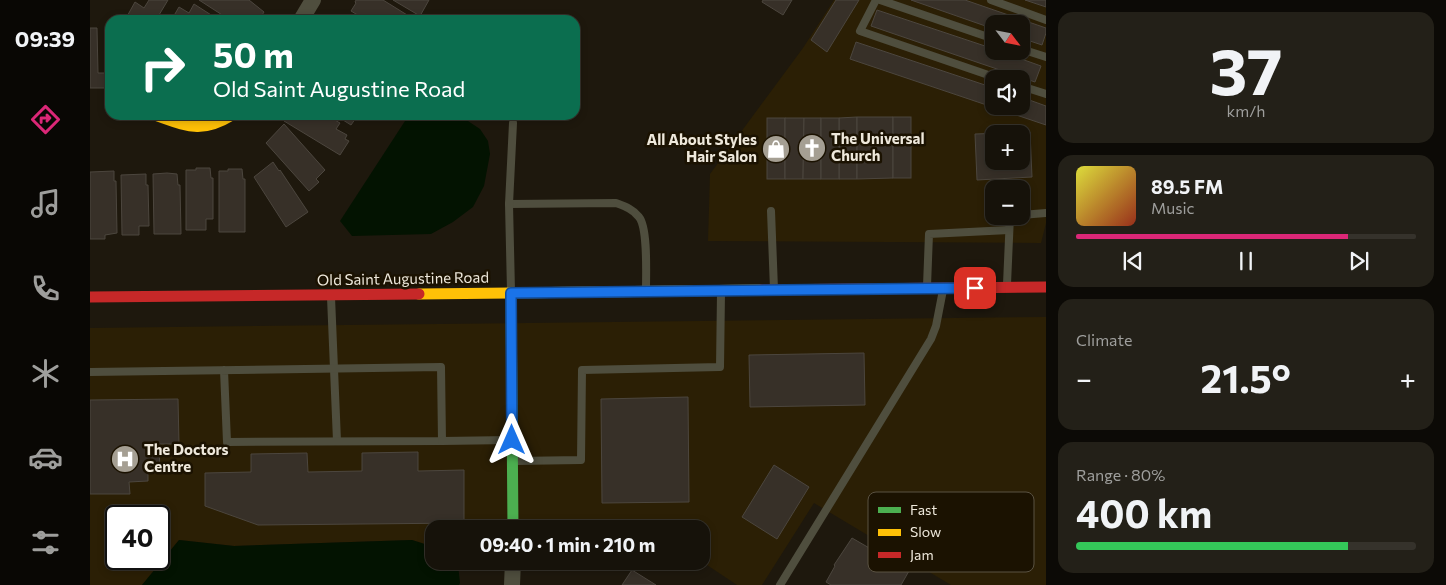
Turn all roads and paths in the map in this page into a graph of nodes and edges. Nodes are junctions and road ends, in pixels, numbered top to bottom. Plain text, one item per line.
1 (313, 0) edge
2 (878, 0) edge
3 (991, 0) edge
4 (304, 15) edge
5 (1046, 20) edge
6 (985, 36) edge
7 (1030, 52) edge
8 (1046, 57) edge
9 (985, 74) edge
10 (1030, 89) edge
11 (1046, 94) edge
12 (169, 120) edge
13 (224, 120) edge
14 (512, 123) dead end
15 (509, 204) junction
16 (771, 211) dead end
17 (1046, 214) edge
18 (1030, 215) edge
19 (1009, 225) edge
20 (1009, 230) junction
21 (1046, 287) edge
22 (926, 288) junction
23 (943, 288) junction
24 (1007, 288) junction
25 (774, 290) junction
26 (721, 291) junction
27 (646, 292) junction
28 (511, 293) junction
29 (331, 295) junction
30 (90, 297) edge
31 (335, 369) junction
32 (224, 370) junction
33 (90, 372) edge
34 (512, 440) junction
35 (337, 441) junction
36 (442, 441) junction
37 (512, 461) junction
38 (512, 520) edge
39 (513, 570) edge
40 (512, 585) edge
41 (780, 585) edge

1 - 4 street
2 - 6 lane
2 - 9 lane
3 - 5 lane
7 - 8 lane
10 - 11 lane
12 - 13 main road
14 - 15 lane
15 - 27 lane
15 - 28 lane
16 - 25 lane
17 - 18 lane
19 - 20 lane
20 - 22 lane
20 - 24 lane
21 - 24 main road, Old Saint Augustine Road
22 - 23 main road, Old Saint Augustine Road
22 - 25 main road, Old Saint Augustine Road
23 - 24 main road, Old Saint Augustine Road
23 - 41 lane
25 - 26 main road, Old Saint Augustine Road
26 - 27 main road, Old Saint Augustine Road
26 - 37 lane
27 - 28 main road, Old Saint Augustine Road
28 - 29 main road, Old Saint Augustine Road
28 - 34 main road
29 - 30 main road, Old Saint Augustine Road
29 - 31 lane
31 - 32 lane
31 - 35 lane
31 - 36 lane
32 - 33 lane
32 - 35 lane
34 - 36 lane
34 - 37 main road
35 - 36 lane
37 - 38 main road
39 - 40 street

